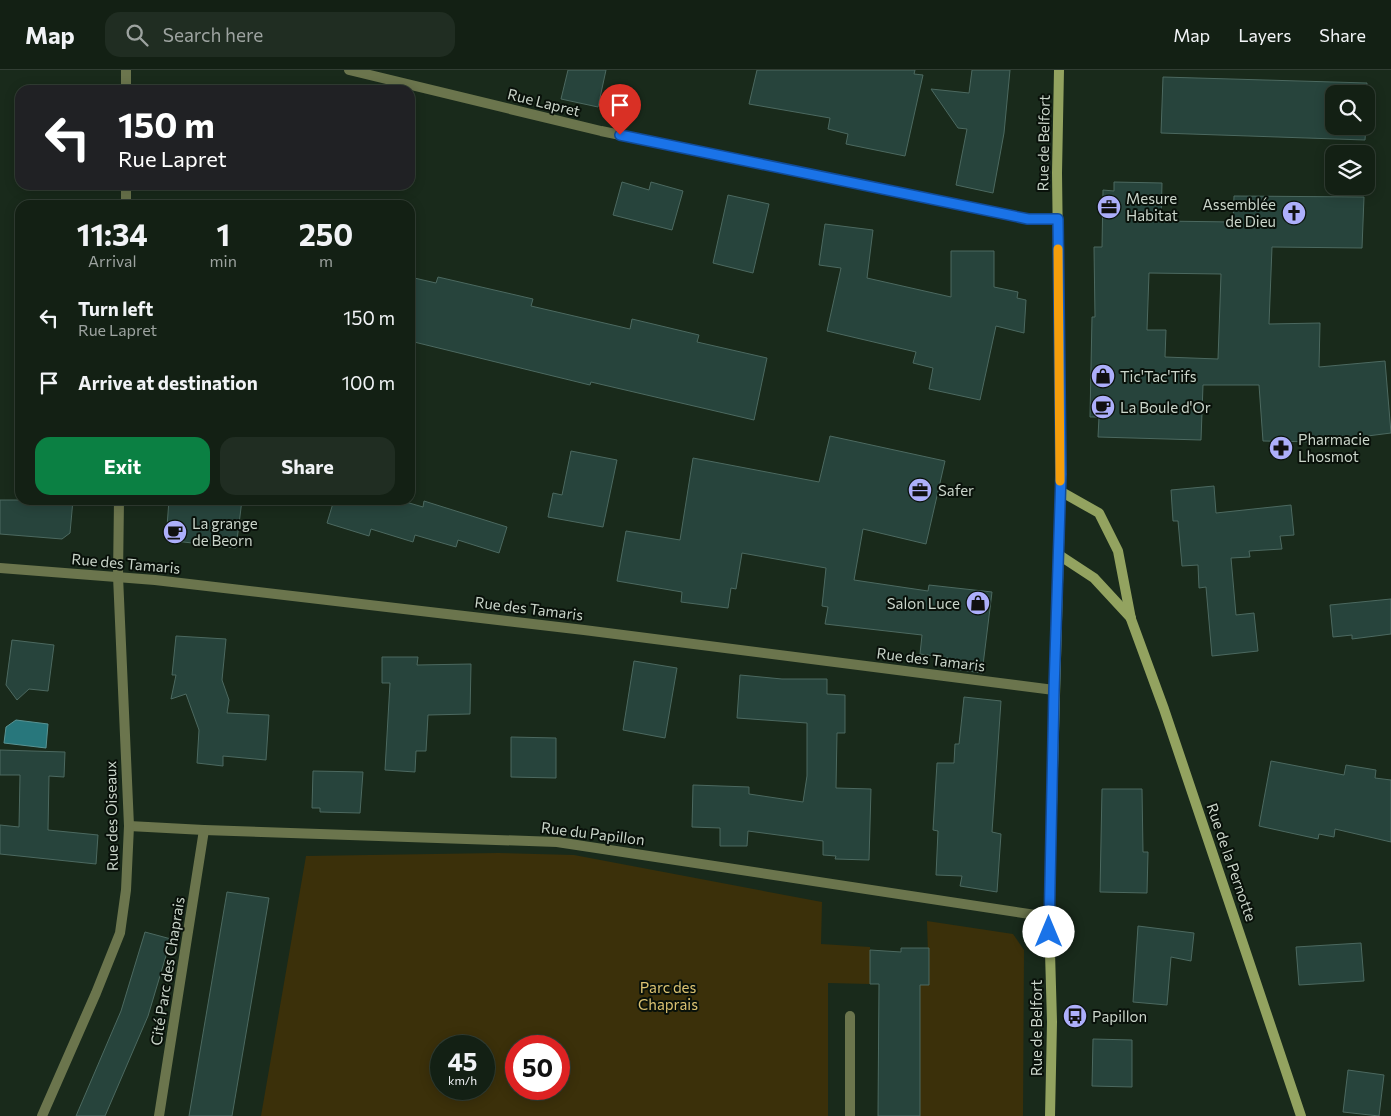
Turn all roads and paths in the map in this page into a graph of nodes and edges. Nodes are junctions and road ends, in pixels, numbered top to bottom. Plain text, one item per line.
1 (126, 70) edge
2 (349, 70) edge
3 (1059, 70) edge
4 (126, 85) edge
5 (411, 85) edge
6 (415, 86) edge
7 (1058, 219) junction
8 (1060, 491) junction
9 (119, 505) edge
10 (1059, 555) junction
11 (0, 568) edge
12 (118, 576) junction
13 (1131, 619) junction
14 (1054, 690) junction
15 (129, 826) junction
16 (204, 830) junction
17 (1049, 917) junction
18 (850, 1016) dead end
19 (42, 1116) edge
20 (159, 1116) edge
21 (850, 1116) edge
22 (1050, 1116) edge
23 (1301, 1116) edge

1 - 4 street
2 - 5 street, Rue Lapret
3 - 7 main road, Rue de Belfort
6 - 7 street, Rue Lapret
7 - 8 main road, Rue de Belfort
8 - 10 main road, Rue de Belfort
8 - 13 main road, Rue de la Pernotte
9 - 12 street, Rue des Oiseaux
10 - 13 main road, Rue de la Pernotte
10 - 14 main road, Rue de Belfort
11 - 12 street, Rue des Tamaris
12 - 14 street, Rue des Tamaris
12 - 15 street, Rue des Oiseaux
13 - 23 main road, Rue de la Pernotte
14 - 17 main road, Rue de Belfort
15 - 16 street, Rue du Papillon
15 - 19 street, Rue des Oiseaux
16 - 17 street, Rue du Papillon
16 - 20 street, Cité Parc des Chaprais
17 - 22 main road, Rue de Belfort
18 - 21 street

